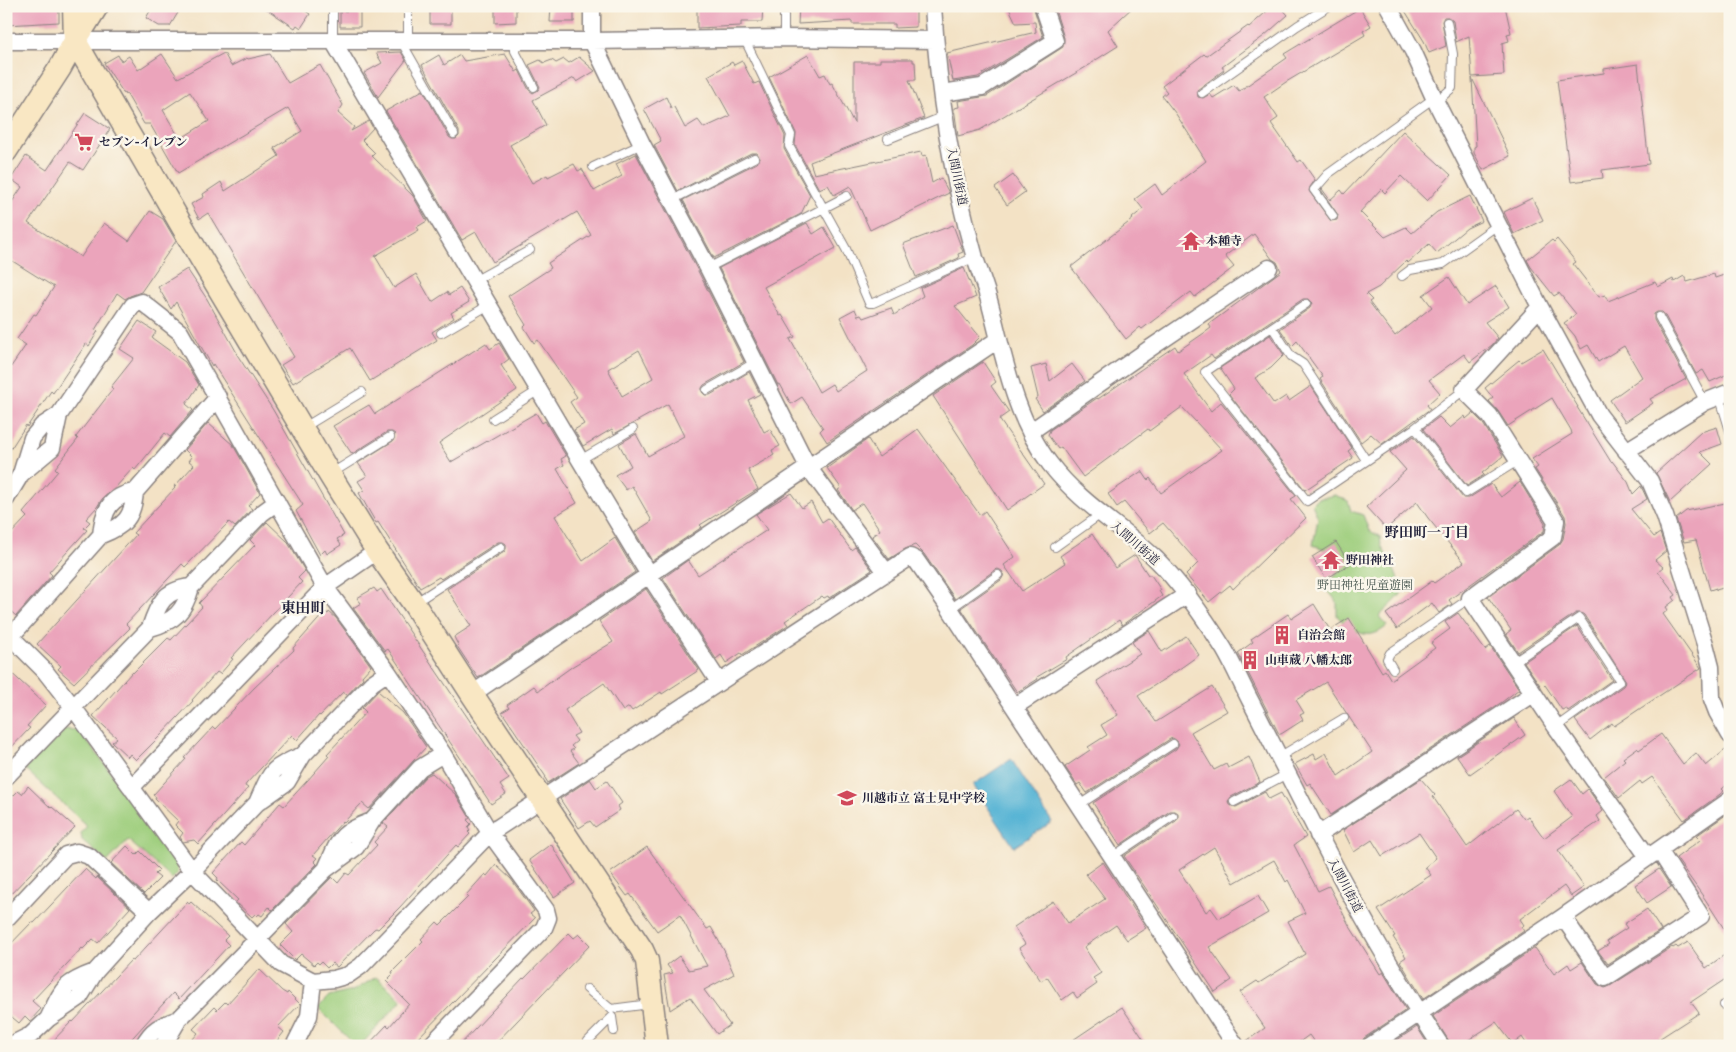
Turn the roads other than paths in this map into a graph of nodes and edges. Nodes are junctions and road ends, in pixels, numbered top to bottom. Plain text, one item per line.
1 (74, 6) edge
2 (98, 6) edge
3 (333, 6) edge
4 (408, 6) edge
5 (592, 6) edge
6 (784, 6) edge
7 (933, 6) edge
8 (1043, 6) edge
9 (1329, 6) edge
10 (1388, 6) edge
11 (1447, 22) dead end
12 (744, 38) junction
13 (784, 38) junction
14 (935, 40) junction
15 (6, 41) edge
16 (333, 41) junction
17 (404, 41) junction
18 (515, 41) junction
19 (592, 41) junction
20 (74, 42) junction
21 (534, 87) dead end
22 (942, 93) junction
23 (1202, 93) dead end
24 (1435, 100) junction
25 (945, 116) junction
26 (454, 134) dead end
27 (888, 139) dead end
28 (642, 144) junction
29 (6, 151) edge
30 (754, 158) dead end
31 (593, 167) dead end
32 (847, 196) dead end
33 (672, 200) junction
34 (823, 207) junction
35 (1333, 216) dead end
36 (1499, 224) junction
37 (530, 250) dead end
38 (975, 257) junction
39 (708, 268) junction
40 (1269, 268) dead end
41 (1402, 276) dead end
42 (474, 282) junction
43 (1306, 304) dead end
44 (489, 306) junction
45 (1540, 307) junction
46 (1659, 317) dead end
47 (1272, 327) junction
48 (441, 333) dead end
49 (999, 339) junction
50 (754, 363) junction
51 (539, 390) junction
52 (707, 390) dead end
53 (1464, 390) junction
54 (362, 392) dead end
55 (1718, 396) edge
56 (218, 397) junction
57 (493, 419) dead end
58 (302, 428) junction
59 (1415, 428) junction
60 (633, 429) dead end
61 (1730, 431) edge
62 (1030, 432) junction
63 (390, 437) dead end
64 (1626, 451) junction
65 (580, 460) junction
66 (1366, 460) junction
67 (1519, 460) junction
68 (808, 467) junction
69 (330, 475) junction
70 (135, 492) junction
71 (6, 498) edge
72 (277, 502) junction
73 (1101, 514) junction
74 (101, 535) junction
75 (501, 547) dead end
76 (1055, 547) dead end
77 (378, 551) junction
78 (886, 572) junction
79 (649, 575) junction
80 (998, 575) dead end
81 (325, 586) junction
82 (191, 587) junction
83 (1188, 594) junction
84 (1470, 598) junction
85 (414, 604) junction
86 (950, 608) junction
87 (150, 628) junction
88 (8, 636) edge
89 (1514, 662) junction
90 (1393, 669) dead end
91 (388, 672) junction
92 (719, 682) junction
93 (472, 694) junction
94 (1533, 694) junction
95 (73, 707) junction
96 (1014, 707) junction
97 (1344, 718) dead end
98 (1556, 727) junction
99 (1730, 735) edge
100 (1173, 744) dead end
101 (443, 754) junction
102 (1279, 757) junction
103 (1288, 774) junction
104 (6, 777) edge
105 (131, 788) junction
106 (543, 799) junction
107 (1730, 800) edge
108 (1234, 802) dead end
109 (1078, 805) junction
110 (1174, 816) dead end
111 (490, 833) junction
112 (1318, 835) junction
113 (1653, 854) junction
114 (1112, 856) junction
115 (192, 871) junction
116 (149, 912) junction
117 (1563, 917) junction
118 (6, 919) edge
119 (256, 940) junction
120 (313, 981) junction
121 (587, 989) dead end
122 (653, 1004) junction
123 (611, 1013) junction
124 (1419, 1013) junction
125 (179, 1019) junction
126 (614, 1031) dead end
127 (588, 1041) dead end
128 (10, 1046) edge
129 (143, 1046) edge
130 (163, 1046) edge
131 (294, 1046) edge
132 (430, 1046) edge
133 (657, 1046) edge
134 (1236, 1046) edge
135 (1370, 1046) edge
136 (1440, 1046) edge

1 - 20 street
2 - 20 street
3 - 16 lane
4 - 17 lane
5 - 19 street
6 - 13 lane
7 - 14 street, 入間川街道
8 - 22 street
9 - 23 lane
10 - 24 street
11 - 24 lane
12 - 13 street
12 - 19 street
12 - 34 lane
13 - 14 street
14 - 22 street, 入間川街道
15 - 20 street
16 - 17 street
16 - 20 street
16 - 42 street
17 - 18 street
17 - 26 lane
18 - 19 street
18 - 21 lane
19 - 28 street
20 - 29 street
20 - 58 street
22 - 25 street, 入間川街道
24 - 35 lane
24 - 36 street
25 - 27 lane
25 - 38 street, 入間川街道
28 - 31 lane
28 - 33 street
30 - 33 lane
32 - 34 lane
33 - 39 street
34 - 38 lane
34 - 39 lane
36 - 41 lane
36 - 45 street
37 - 42 lane
38 - 49 street, 入間川街道
39 - 50 street
40 - 62 street
42 - 44 street
43 - 47 lane
44 - 48 lane
44 - 51 street
45 - 53 street
45 - 64 street
46 - 55 lane
47 - 66 lane
47 - 66 lane
49 - 62 street, 入間川街道
49 - 68 street
50 - 52 lane
50 - 68 street
51 - 57 lane
51 - 65 street
53 - 59 lane
53 - 67 street
54 - 58 lane
55 - 61 lane
55 - 64 street
56 - 70 street
56 - 71 street
56 - 72 street
58 - 69 street
59 - 66 lane
59 - 67 lane
60 - 65 lane
62 - 73 street, 入間川街道
63 - 69 lane
64 - 99 street
65 - 79 street
67 - 84 street
68 - 78 street
68 - 79 street
69 - 77 street
70 - 74 street
70 - 74 street
72 - 81 street
72 - 82 street
73 - 76 lane
73 - 83 street, 入間川街道
74 - 88 street
75 - 85 lane
77 - 81 street
77 - 85 street
78 - 86 street
78 - 92 street
79 - 92 street
79 - 93 street
80 - 86 lane
81 - 91 street
81 - 105 street
82 - 87 street
82 - 87 street
83 - 96 street
83 - 102 street, 入間川街道
84 - 89 street
84 - 90 lane
85 - 93 street
86 - 96 street
87 - 95 street
88 - 95 street
89 - 94 street
89 - 98 lane
91 - 101 street
91 - 115 street
92 - 106 street
93 - 106 street
94 - 98 street
94 - 112 street
95 - 104 street
95 - 105 street
96 - 109 street
97 - 102 lane
98 - 113 street
100 - 109 lane
101 - 111 street
101 - 119 street
102 - 103 street, 入間川街道
103 - 108 lane
103 - 112 street, 入間川街道
105 - 115 street
106 - 111 street
106 - 122 street
107 - 113 street
109 - 114 street
110 - 114 lane
111 - 120 street
111 - 132 street
112 - 124 street, 入間川街道
113 - 117 street
113 - 117 street
114 - 134 street
115 - 116 street
115 - 119 street
116 - 118 street
116 - 128 street
117 - 124 street
119 - 120 street
119 - 125 street
120 - 131 street
121 - 123 lane
122 - 123 lane
122 - 133 street
123 - 126 lane
123 - 127 lane
124 - 135 street
124 - 136 street, 入間川街道
125 - 129 street
125 - 130 street

